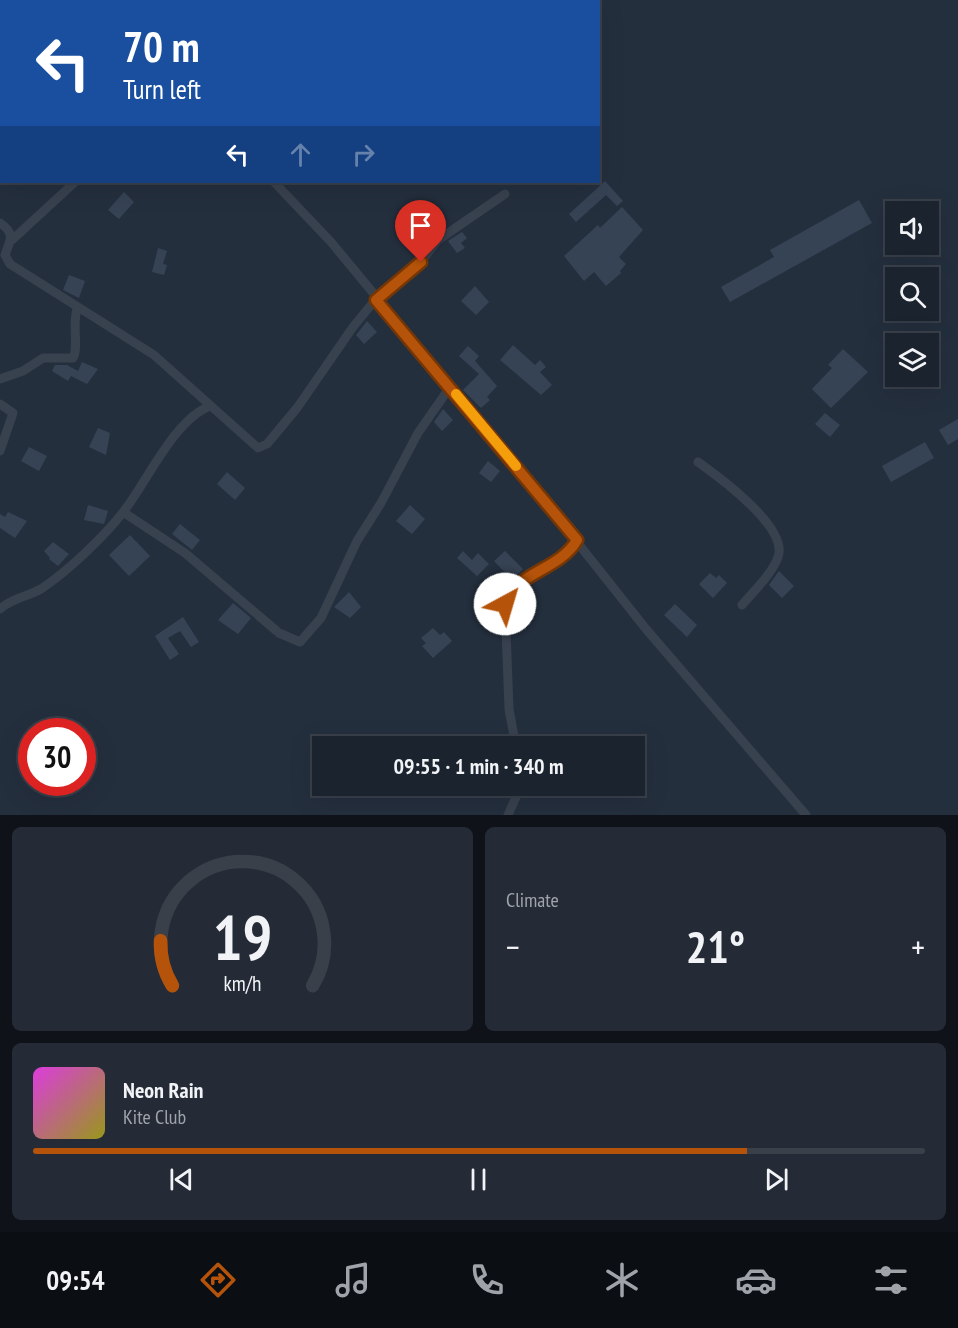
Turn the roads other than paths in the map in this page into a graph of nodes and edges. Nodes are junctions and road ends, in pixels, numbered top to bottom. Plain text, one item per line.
1 (74, 183) edge
2 (275, 183) edge
3 (505, 194) dead end
4 (4, 226) edge
5 (23, 231) junction
6 (12, 240) junction
7 (376, 300) junction
8 (77, 309) junction
9 (0, 379) edge
10 (450, 387) junction
11 (0, 404) edge
12 (210, 406) junction
13 (0, 452) edge
14 (698, 462) dead end
15 (123, 512) junction
16 (577, 540) junction
17 (742, 605) dead end
18 (0, 609) edge
19 (514, 736) edge
20 (517, 796) edge
21 (508, 815) edge
22 (806, 815) edge

1 - 5 street
2 - 7 street
3 - 7 street
4 - 5 street
4 - 6 street
5 - 6 street
6 - 8 street
7 - 10 street
7 - 12 street
8 - 9 street
8 - 12 street
10 - 15 street
10 - 16 street
11 - 13 street
12 - 15 street
14 - 17 street
15 - 18 street
16 - 19 street
16 - 22 street
20 - 21 street

